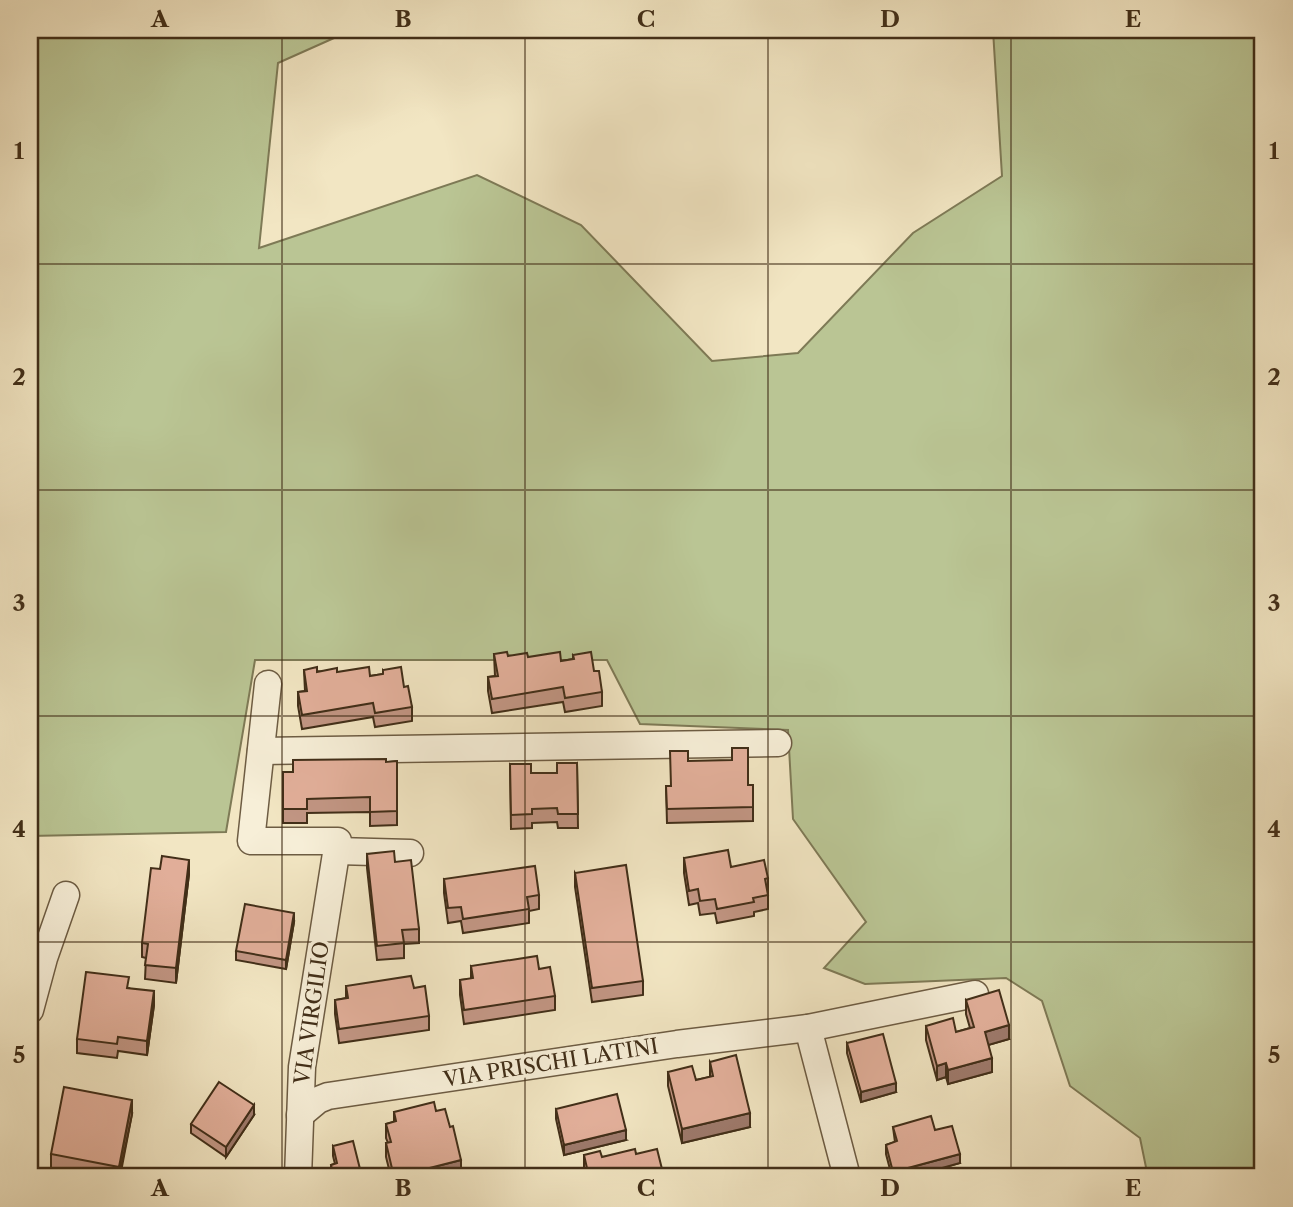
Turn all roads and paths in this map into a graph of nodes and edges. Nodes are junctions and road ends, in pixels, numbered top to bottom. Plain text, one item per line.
1 (268, 684) dead end
2 (778, 743) dead end
3 (261, 751) junction
4 (337, 851) junction
5 (410, 853) dead end
6 (65, 894) dead end
7 (975, 994) edge
8 (30, 1010) edge
9 (808, 1028) junction
10 (300, 1115) junction
11 (298, 1177) edge
12 (847, 1177) edge

1 - 3 street
2 - 3 street
3 - 4 street
4 - 5 street
4 - 10 street, VIA VIRGILIO
6 - 8 street
7 - 9 street, VIA PRISCHI LATINI
9 - 10 street, VIA PRISCHI LATINI
9 - 12 street
10 - 11 street, VIA VIRGILIO

